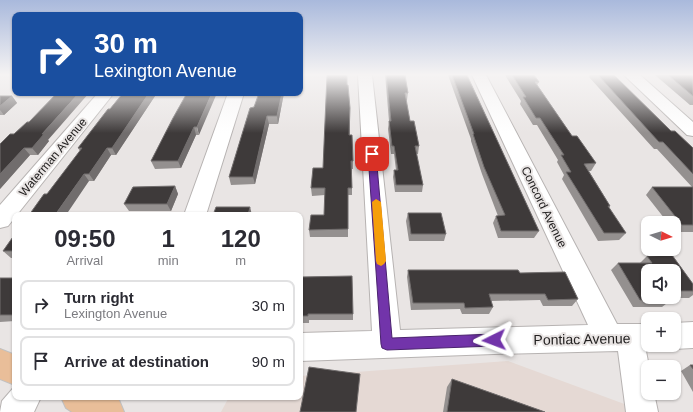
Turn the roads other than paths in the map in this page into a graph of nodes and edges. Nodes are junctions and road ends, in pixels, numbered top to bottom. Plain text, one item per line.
1 (367, 94) edge
2 (490, 94) edge
3 (652, 94) edge
4 (103, 96) edge
5 (235, 96) edge
6 (693, 132) edge
7 (196, 212) edge
8 (0, 220) edge
9 (693, 335) edge
10 (681, 336) edge
11 (629, 338) edge
12 (387, 344) junction
13 (303, 347) edge
14 (0, 364) edge
15 (12, 369) edge
16 (23, 400) edge
17 (84, 400) edge
18 (13, 412) edge
19 (107, 412) edge
20 (642, 412) edge

1 - 12 street
2 - 11 street, Concord Avenue
3 - 6 street
4 - 8 street, Waterman Avenue
5 - 7 street
9 - 10 street
11 - 12 street, Pontiac Avenue
11 - 20 street, Concord Avenue
12 - 13 street, Pontiac Avenue
14 - 15 main road
16 - 18 street
17 - 19 main road

